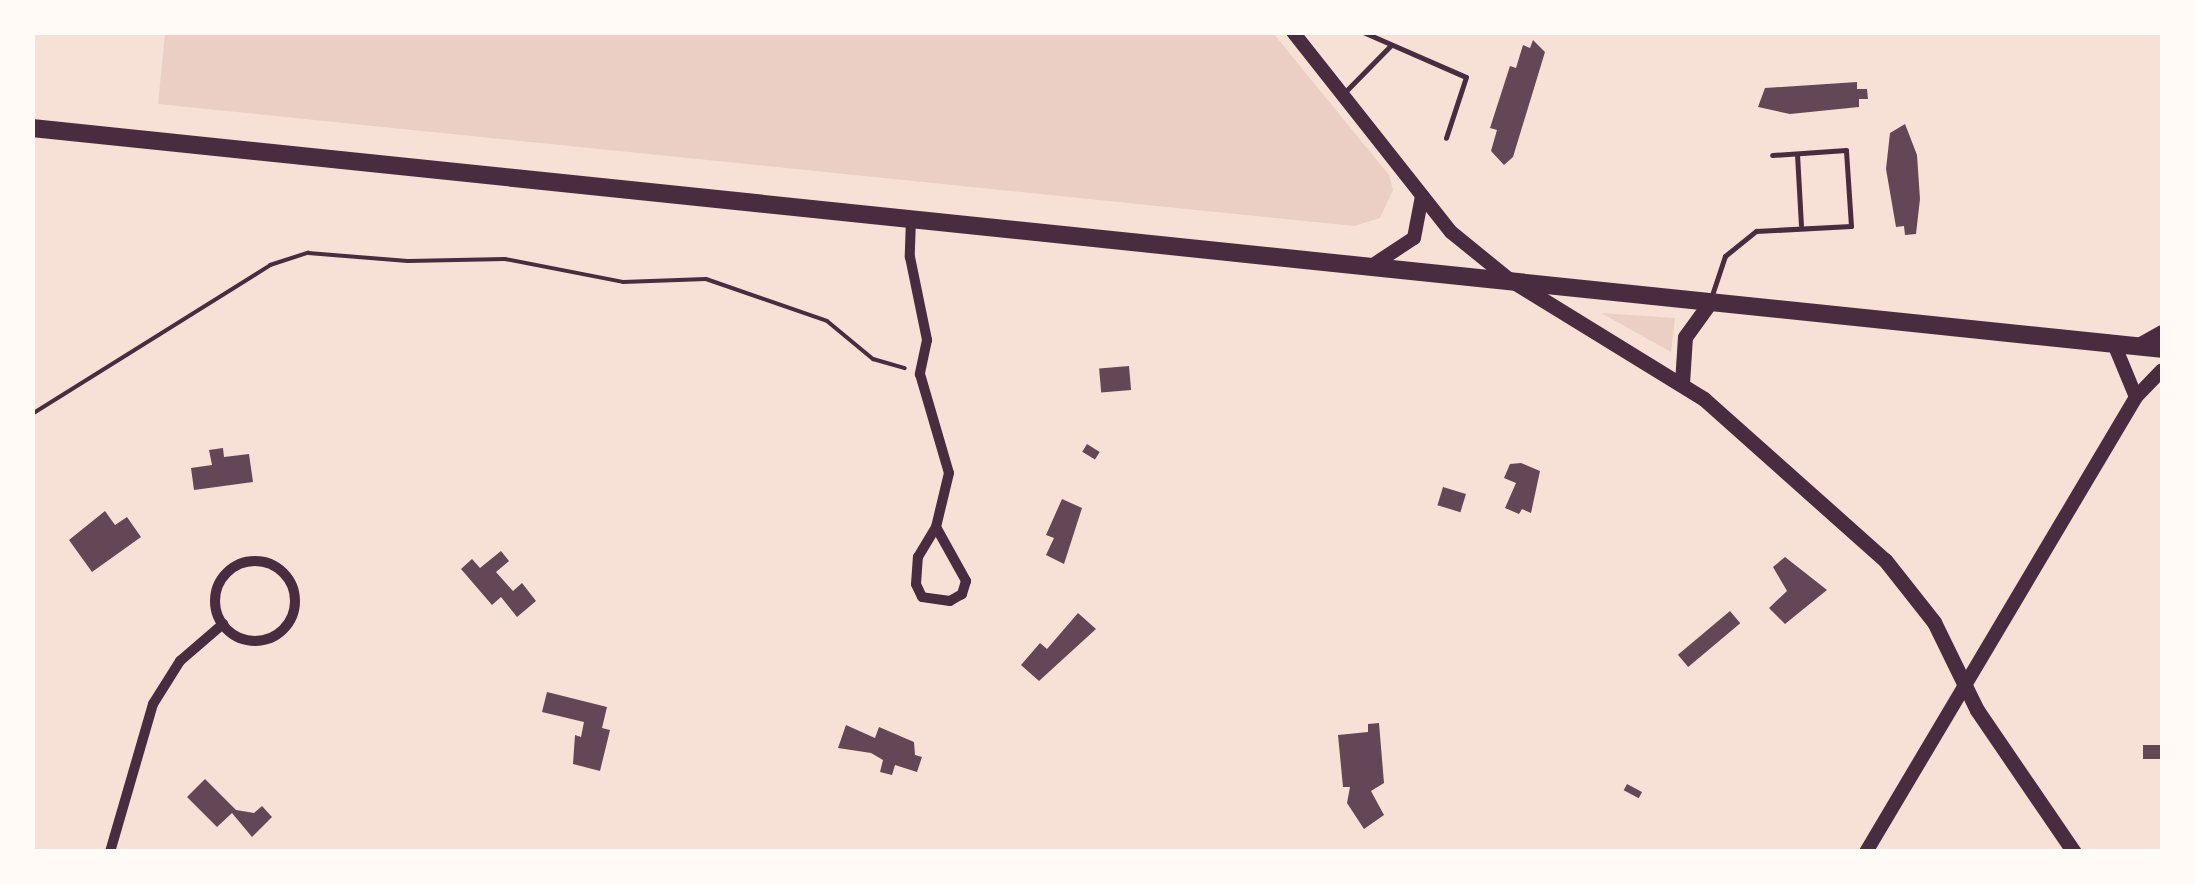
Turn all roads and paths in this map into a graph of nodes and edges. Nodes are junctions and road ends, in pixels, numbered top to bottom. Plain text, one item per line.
1 (1293, 32) edge
2 (1362, 32) edge
3 (1391, 45) junction
4 (1342, 95) junction
5 (32, 128) edge
6 (1446, 138) dead end
7 (1797, 154) junction
8 (1772, 155) dead end
9 (1422, 196) junction
10 (911, 218) junction
11 (1802, 226) junction
12 (1372, 266) junction
13 (1510, 280) junction
14 (1711, 301) junction
15 (2162, 332) edge
16 (2114, 344) junction
17 (2137, 346) junction
18 (2162, 349) edge
19 (920, 369) junction
20 (2162, 370) edge
21 (1682, 383) junction
22 (2136, 397) junction
23 (32, 414) edge
24 (936, 527) junction
25 (223, 624) junction
26 (1968, 688) junction
27 (110, 852) edge
28 (1866, 852) edge
29 (2074, 852) edge

1 - 4 street
2 - 3 lane
3 - 4 lane
3 - 6 lane
4 - 9 street
5 - 10 main road
7 - 8 lane
7 - 11 lane
7 - 11 lane
9 - 12 street
9 - 13 street
10 - 12 main road
10 - 19 street
11 - 14 lane
12 - 13 main road
13 - 14 main road
13 - 21 main road
14 - 16 main road
14 - 21 main road
15 - 17 street
16 - 17 main road
16 - 22 street
17 - 18 main road
19 - 23 path
19 - 24 street
20 - 22 street
21 - 26 main road
22 - 26 street
24 - 24 street
25 - 25 street
25 - 27 street
26 - 28 street
26 - 29 main road

